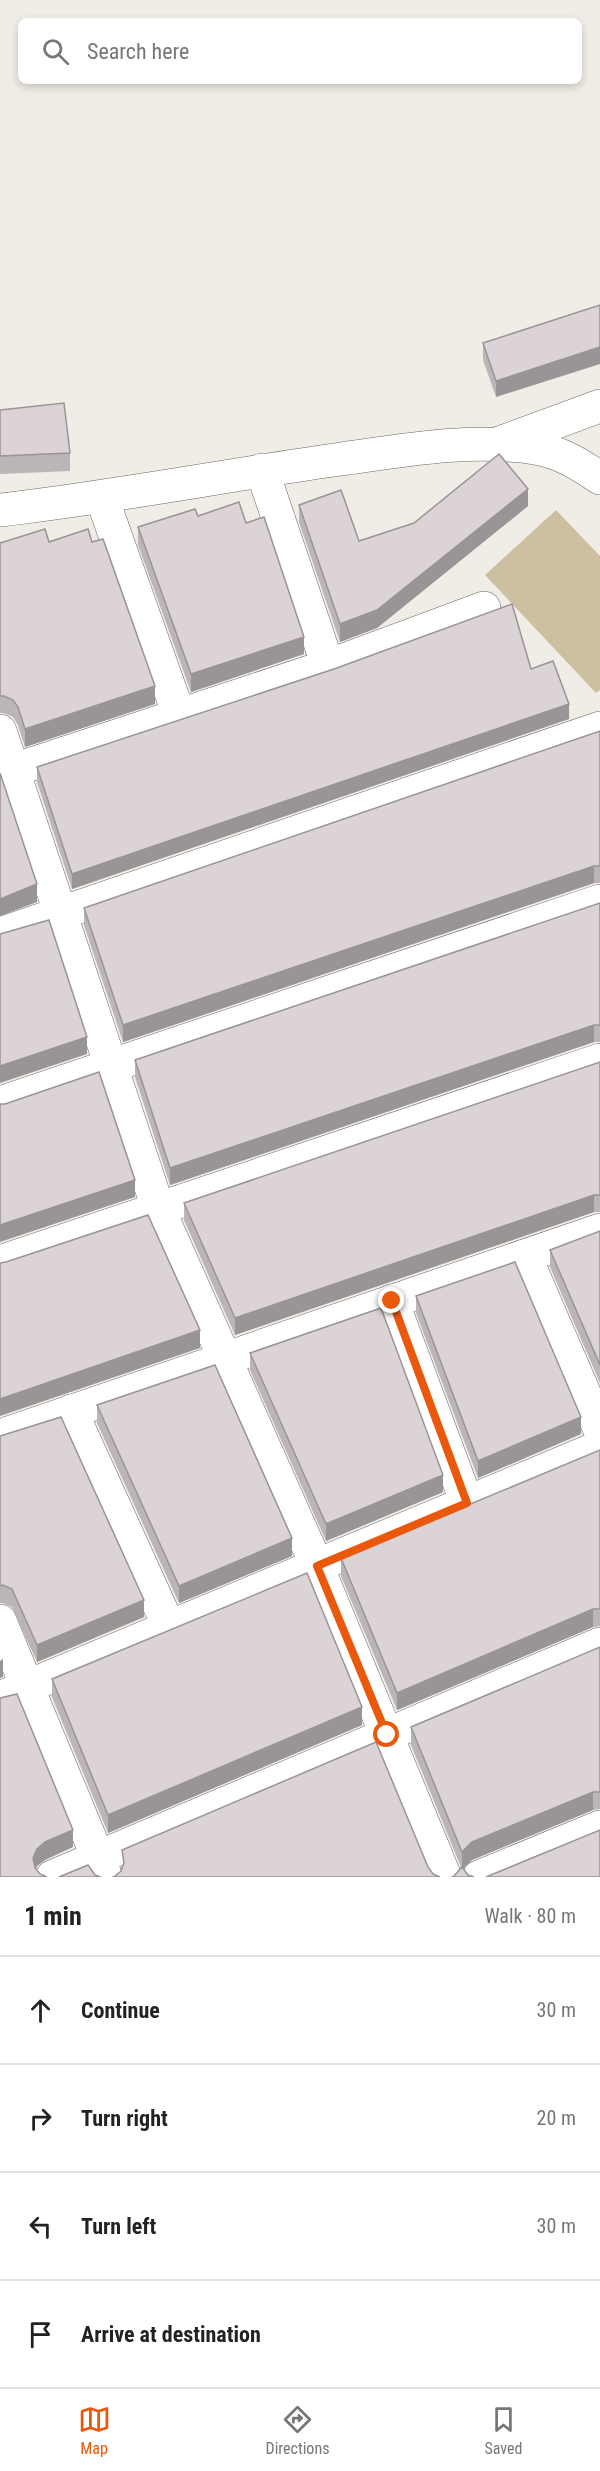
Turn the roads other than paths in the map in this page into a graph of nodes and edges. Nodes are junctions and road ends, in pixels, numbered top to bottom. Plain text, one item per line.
1 (600, 406) edge
2 (497, 444) junction
3 (262, 470) junction
4 (600, 478) edge
5 (102, 498) junction
6 (0, 510) edge
7 (484, 608) dead end
8 (327, 666) junction
9 (179, 715) junction
10 (600, 728) edge
11 (0, 731) edge
12 (14, 770) junction
13 (600, 901) edge
14 (59, 915) junction
15 (0, 934) edge
16 (600, 1060) edge
17 (110, 1065) junction
18 (0, 1103) edge
19 (158, 1208) junction
20 (600, 1230) edge
21 (525, 1256) junction
22 (0, 1262) edge
23 (392, 1301) junction
24 (227, 1359) junction
25 (71, 1411) junction
26 (600, 1430) edge
27 (0, 1436) edge
28 (600, 1447) edge
29 (467, 1503) junction
30 (317, 1566) junction
31 (0, 1621) edge
32 (169, 1628) junction
33 (600, 1644) edge
34 (13, 1692) edge
35 (387, 1735) junction
36 (600, 1827) edge
37 (102, 1867) edge
38 (52, 1877) edge
39 (444, 1877) edge
40 (480, 1877) edge

1 - 2 street
2 - 3 street
2 - 4 street
3 - 5 street
3 - 8 street
5 - 6 street
5 - 9 street
7 - 8 street
8 - 9 street
9 - 12 street
10 - 14 street
11 - 12 street
12 - 14 street
13 - 17 street
14 - 15 street
14 - 17 street
16 - 19 street
17 - 18 street
17 - 19 street
19 - 22 street
19 - 24 street
20 - 21 street
21 - 23 street
21 - 26 street
23 - 24 street
23 - 29 street
24 - 25 street
24 - 30 street
25 - 27 street
25 - 32 street
28 - 29 street
29 - 30 street
30 - 32 street
30 - 35 street
31 - 34 street
32 - 34 street
33 - 35 street
34 - 37 street
35 - 37 street
35 - 39 street
36 - 40 street
37 - 38 street

